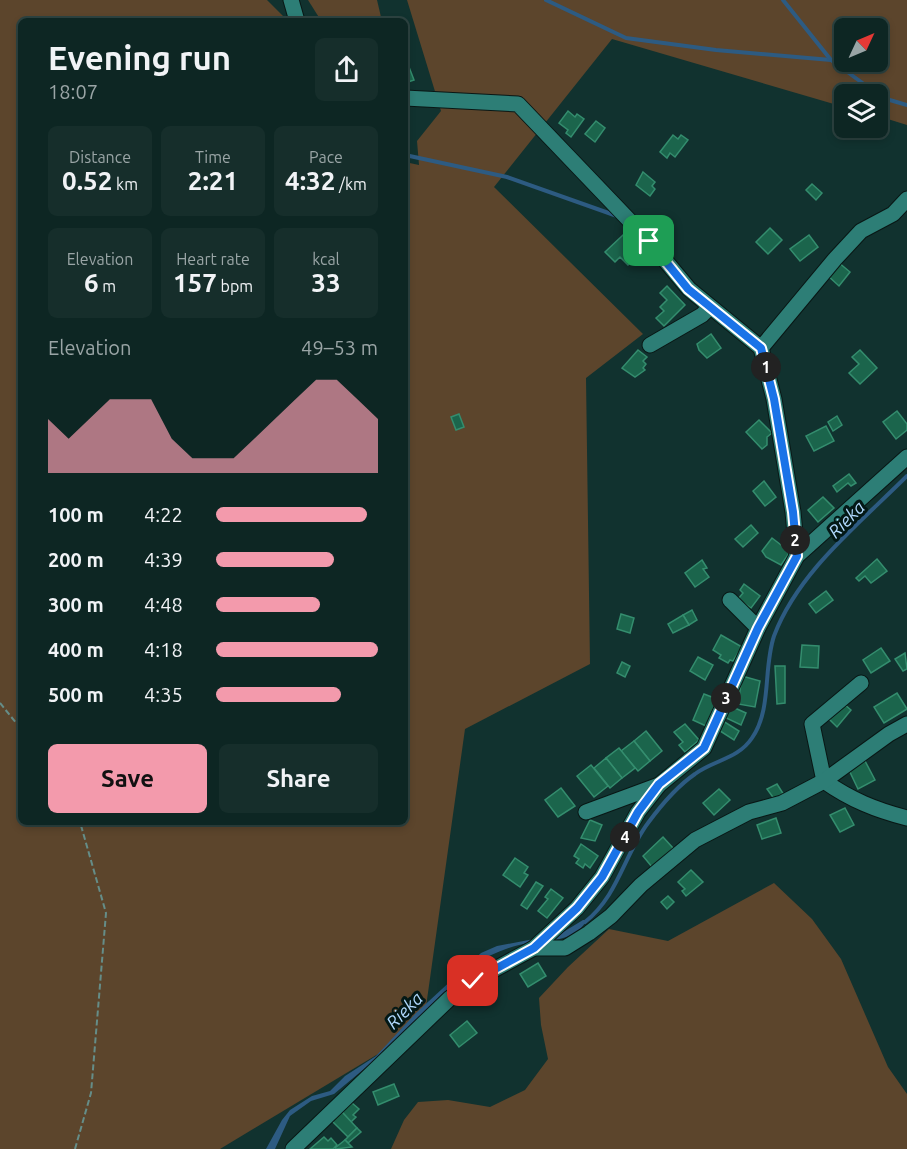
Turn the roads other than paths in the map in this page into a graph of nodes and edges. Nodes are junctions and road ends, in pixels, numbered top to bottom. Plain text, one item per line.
1 (291, 0) edge
2 (296, 18) edge
3 (408, 98) edge
4 (907, 199) edge
5 (711, 307) junction
6 (650, 345) dead end
7 (761, 348) junction
8 (907, 457) edge
9 (797, 556) junction
10 (730, 600) dead end
11 (758, 628) junction
12 (861, 683) dead end
13 (907, 724) edge
14 (824, 781) junction
15 (659, 784) junction
16 (586, 812) dead end
17 (907, 818) edge
18 (535, 947) junction
19 (293, 1149) edge

1 - 2 street
3 - 5 street
4 - 7 street
5 - 6 street
5 - 7 street
7 - 9 street
8 - 9 street
9 - 11 street
10 - 11 street
11 - 15 street
12 - 14 street
13 - 14 street
14 - 17 street
14 - 18 street
15 - 16 street
15 - 18 street
18 - 19 street

